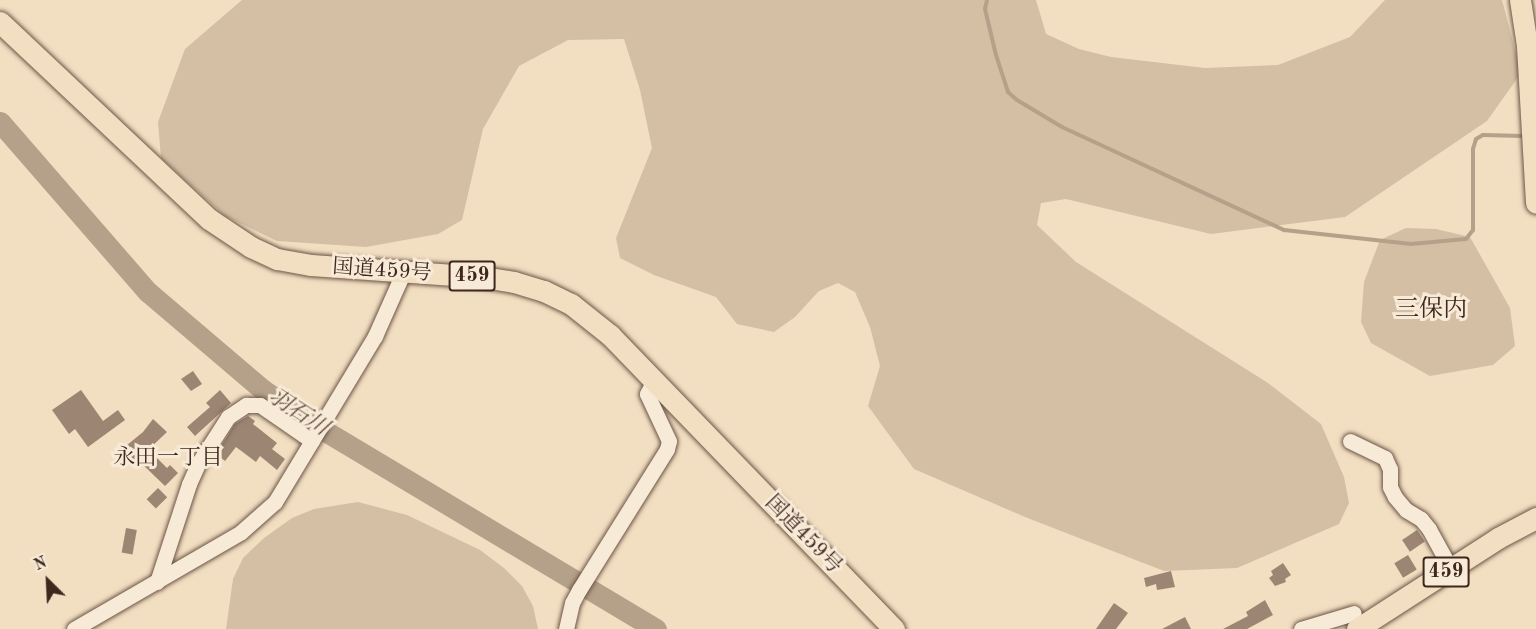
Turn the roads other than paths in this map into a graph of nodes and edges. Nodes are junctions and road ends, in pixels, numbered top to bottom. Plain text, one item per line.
1 (1520, 0) edge
2 (0, 22) edge
3 (1536, 203) edge
4 (403, 273) junction
5 (654, 380) junction
6 (314, 438) junction
7 (1350, 441) dead end
8 (1536, 518) edge
9 (1451, 569) junction
10 (157, 582) junction
11 (1356, 621) edge
12 (74, 629) edge
13 (566, 629) edge
14 (894, 629) edge
15 (1301, 629) edge

1 - 3 highway
2 - 4 highway, 国道459号 / 459
4 - 5 highway, 国道459号 / 459
4 - 6 street
5 - 13 street
5 - 14 highway, 国道459号 / 459
6 - 10 street
6 - 10 street
7 - 9 street
8 - 9 highway, 459
9 - 11 highway, 459
10 - 12 street
11 - 15 street

